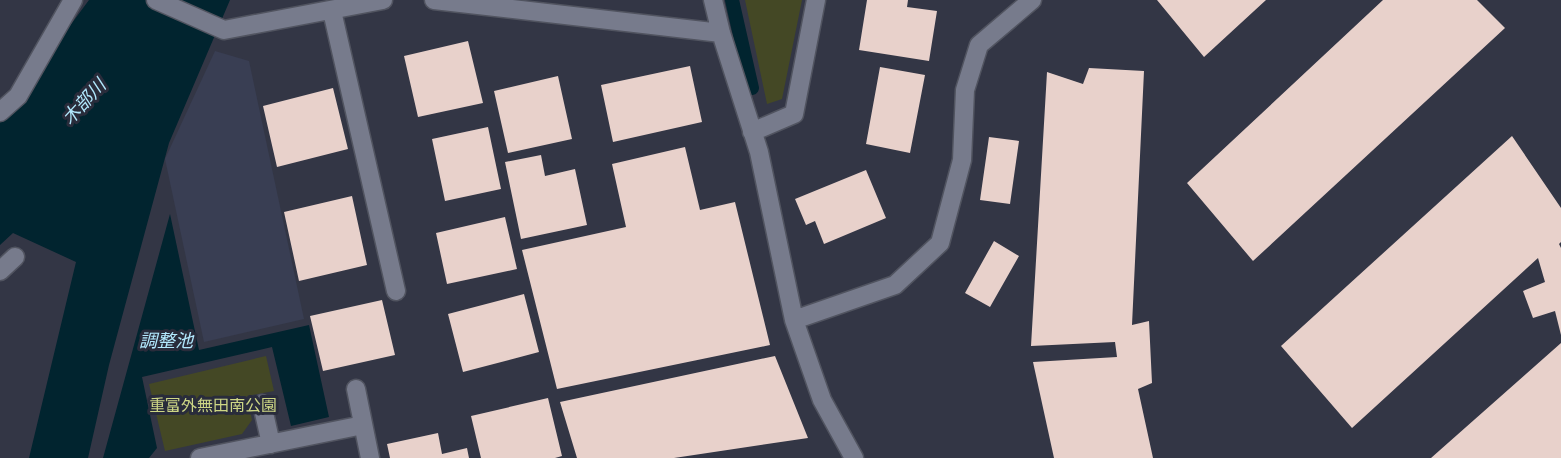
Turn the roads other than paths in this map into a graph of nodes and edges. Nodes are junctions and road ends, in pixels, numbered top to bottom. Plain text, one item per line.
1 (73, 0) edge
2 (156, 0) edge
3 (383, 0) edge
4 (434, 0) edge
5 (713, 0) edge
6 (816, 0) edge
7 (1032, 0) edge
8 (332, 11) junction
9 (721, 33) junction
10 (0, 112) edge
11 (752, 132) junction
12 (15, 257) dead end
13 (0, 271) edge
14 (396, 291) dead end
15 (794, 320) junction
16 (356, 389) dead end
17 (262, 404) dead end
18 (363, 425) junction
19 (271, 444) junction
20 (201, 458) edge
21 (370, 458) edge
22 (854, 458) edge

1 - 10 street
2 - 8 street
3 - 8 street
4 - 9 street
5 - 9 street
6 - 11 street
7 - 15 street
8 - 14 street
9 - 11 street
11 - 15 street
12 - 13 street
15 - 22 street
16 - 18 street
17 - 19 street
18 - 19 street
18 - 21 street
19 - 20 street

